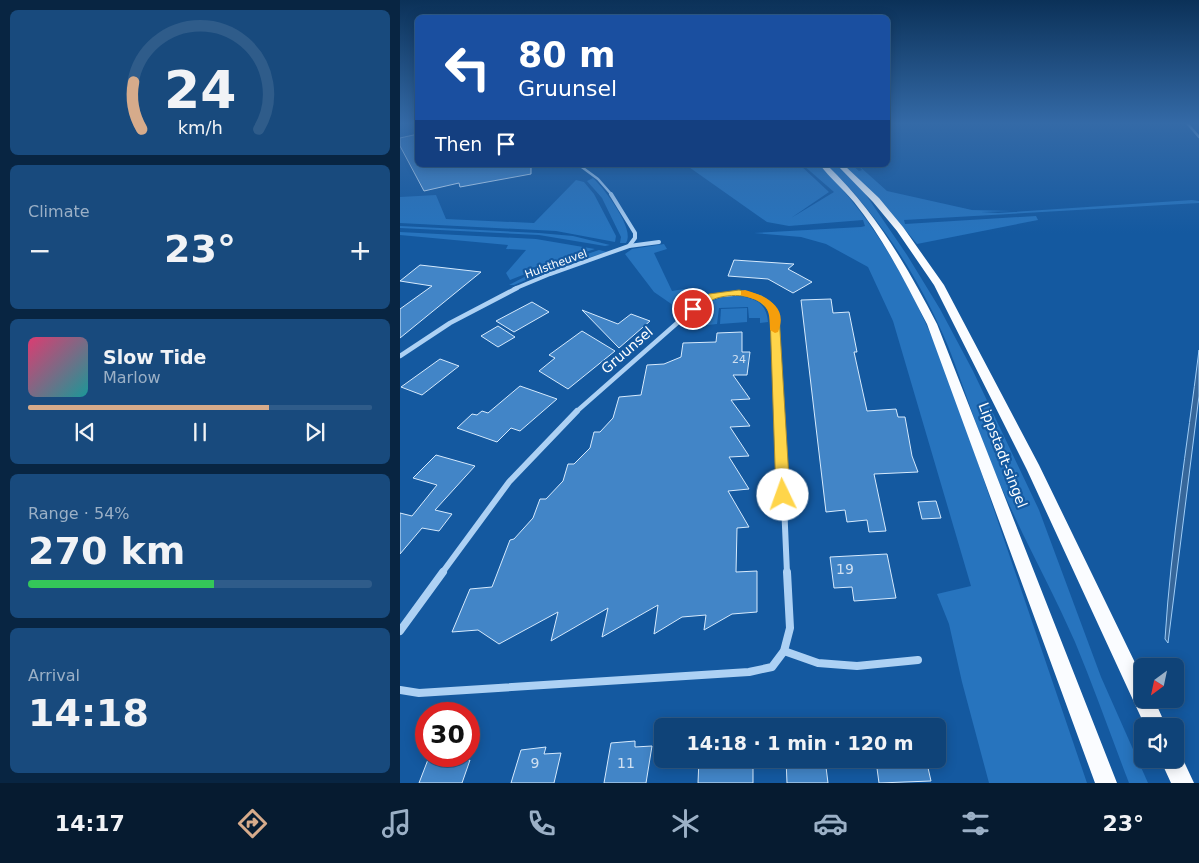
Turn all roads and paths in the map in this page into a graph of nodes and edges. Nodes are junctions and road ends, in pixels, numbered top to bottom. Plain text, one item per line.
1 (581, 167) edge
2 (825, 167) edge
3 (842, 167) edge
4 (659, 242) dead end
5 (629, 246) junction
6 (400, 356) edge
7 (400, 631) edge
8 (784, 651) junction
9 (918, 660) dead end
10 (1134, 680) edge
11 (400, 690) edge
12 (1176, 768) edge
13 (1106, 783) edge
14 (1183, 783) edge

1 - 5 street
2 - 13 main road, Lippstadt-singel
3 - 10 main road, Lippstadt-singel
4 - 5 street, Hulstheuvel
5 - 6 street, Hulstheuvel
7 - 8 street, Gruunsel
8 - 9 street
8 - 11 street
12 - 14 main road

